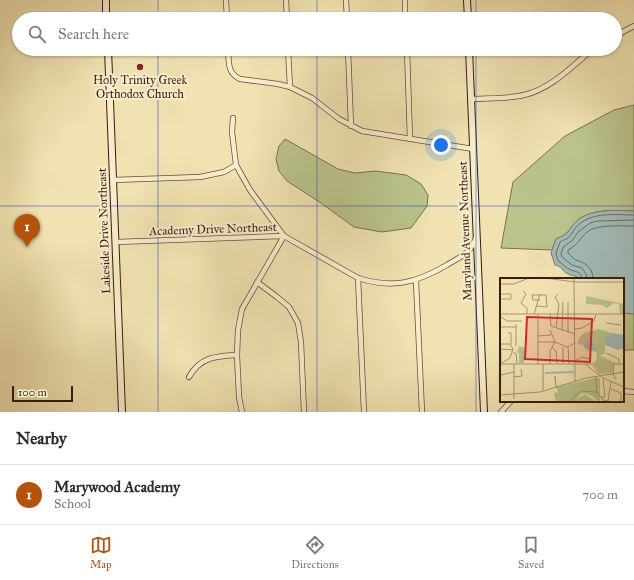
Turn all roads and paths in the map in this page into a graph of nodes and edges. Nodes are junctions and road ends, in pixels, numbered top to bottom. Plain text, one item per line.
1 (106, 0) edge
2 (226, 0) edge
3 (286, 0) edge
4 (346, 0) edge
5 (405, 0) edge
6 (467, 0) edge
7 (106, 12) edge
8 (227, 12) edge
9 (287, 12) edge
10 (347, 12) edge
11 (405, 12) edge
12 (468, 12) edge
13 (634, 26) edge
14 (622, 32) edge
15 (108, 56) edge
16 (229, 56) edge
17 (288, 56) edge
18 (348, 56) edge
19 (407, 56) edge
20 (469, 56) edge
21 (584, 56) edge
22 (290, 87) junction
23 (471, 99) junction
24 (233, 118) dead end
25 (351, 126) junction
26 (410, 139) junction
27 (473, 149) junction
28 (236, 165) junction
29 (113, 180) junction
30 (284, 236) junction
31 (476, 238) junction
32 (116, 242) junction
33 (358, 278) junction
34 (416, 280) junction
35 (257, 282) junction
36 (237, 355) junction
37 (188, 377) dead end
38 (624, 391) edge
39 (634, 392) edge
40 (510, 402) edge
41 (122, 412) edge
42 (242, 412) edge
43 (304, 412) edge
44 (364, 412) edge
45 (422, 412) edge
46 (484, 412) edge
47 (501, 412) edge

1 - 7 street
2 - 8 street
3 - 9 street
4 - 10 street
5 - 11 street
6 - 12 street
13 - 14 street
15 - 29 street, Lakeside Drive Northeast
16 - 22 street
17 - 22 street
18 - 25 street
19 - 26 street
20 - 23 street, Maryland Avenue Northeast
21 - 23 street
22 - 25 street
23 - 27 street, Maryland Avenue Northeast
24 - 28 street
25 - 26 street
26 - 27 street
27 - 31 street, Maryland Avenue Northeast
28 - 29 street
28 - 30 street
29 - 32 street, Lakeside Drive Northeast
30 - 32 street, Academy Drive Northeast
30 - 33 street, Academy Drive Northeast
30 - 35 street
31 - 34 street, Academy Drive Northeast
31 - 46 street, Maryland Avenue Northeast
32 - 41 street, Lakeside Drive Northeast
33 - 34 street, Academy Drive Northeast
33 - 44 street
34 - 45 street
35 - 36 street
35 - 43 street
36 - 37 street
36 - 42 street
38 - 39 street
40 - 47 street

